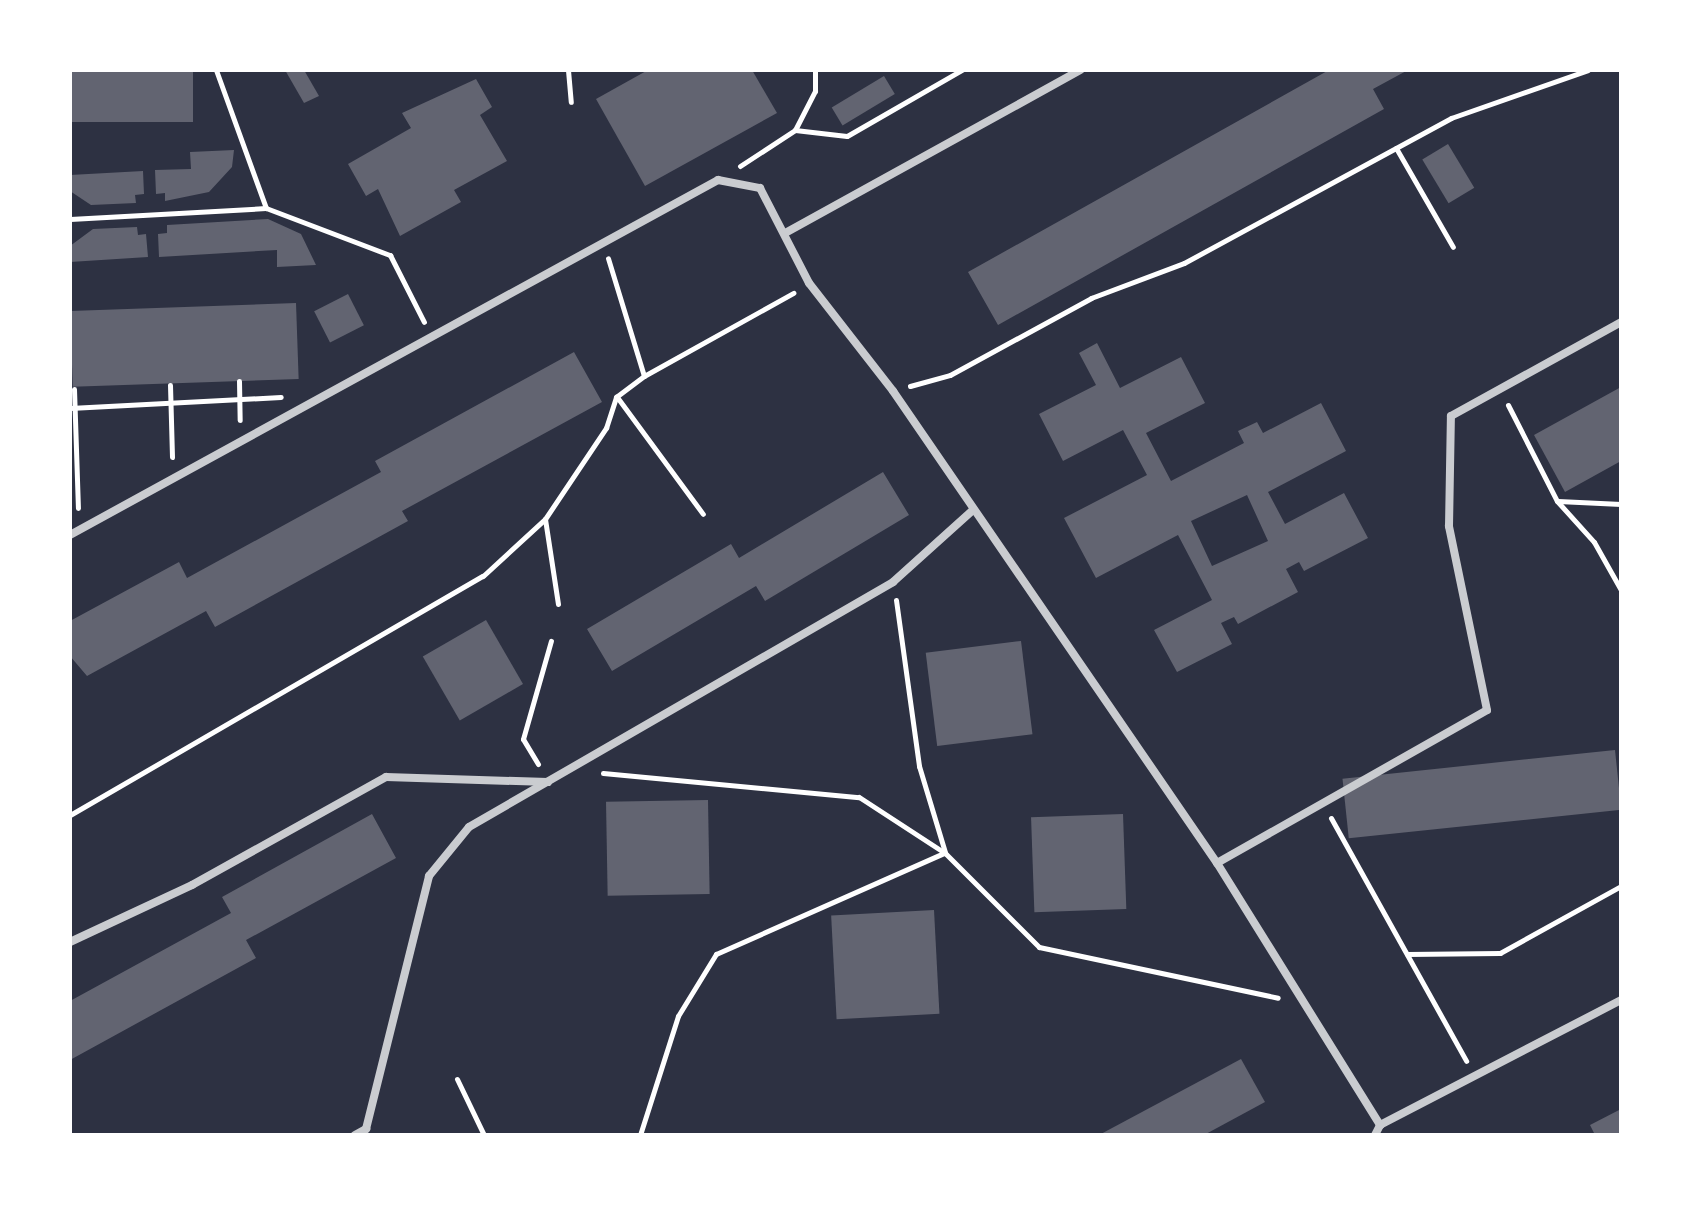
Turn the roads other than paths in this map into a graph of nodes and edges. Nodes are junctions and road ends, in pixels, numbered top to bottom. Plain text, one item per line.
1 (1080, 70) edge
2 (787, 232) junction
3 (1621, 322) edge
4 (973, 510) junction
5 (70, 535) edge
6 (548, 782) junction
7 (1217, 863) junction
8 (70, 942) edge
9 (1621, 1000) edge
10 (1380, 1125) junction
11 (355, 1135) edge
12 (1375, 1135) edge

1 - 2 street
2 - 4 street
2 - 5 street
3 - 7 street
4 - 6 street
4 - 7 street
6 - 8 street
6 - 11 street
7 - 10 street
9 - 10 street
10 - 12 street

